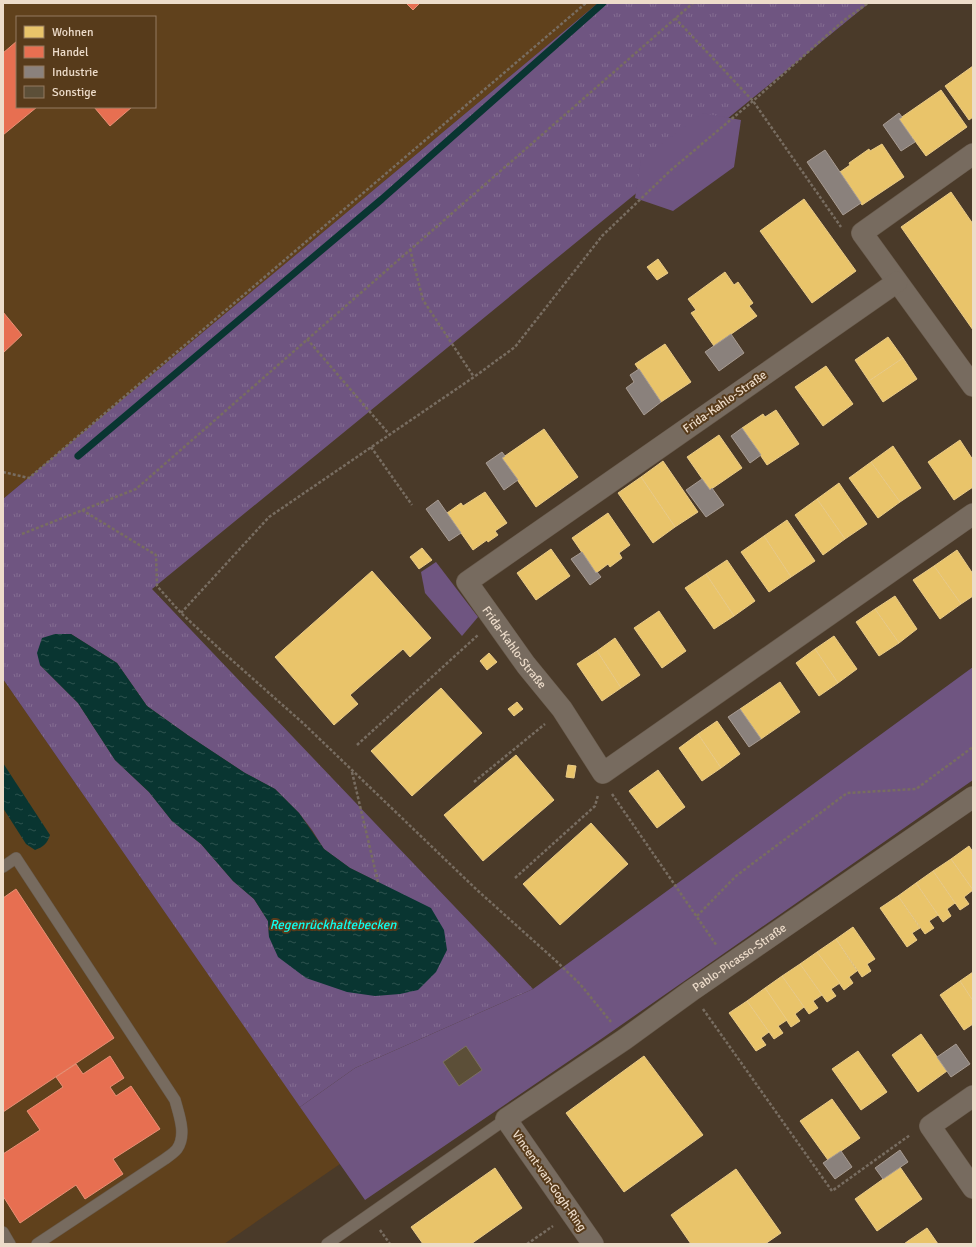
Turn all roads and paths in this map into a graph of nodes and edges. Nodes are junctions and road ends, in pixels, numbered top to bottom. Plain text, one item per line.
1 (586, 3) edge
2 (693, 3) edge
3 (868, 3) edge
4 (675, 18) junction
5 (753, 101) junction
6 (973, 154) edge
7 (862, 233) junction
8 (410, 249) junction
9 (897, 282) junction
10 (307, 339) junction
11 (474, 377) junction
12 (973, 386) edge
13 (389, 434) junction
14 (371, 447) junction
15 (3, 472) edge
16 (412, 505) dead end
17 (82, 510) junction
18 (973, 514) edge
19 (22, 534) dead end
20 (181, 613) junction
21 (483, 631) dead end
22 (562, 709) junction
23 (357, 745) dead end
24 (973, 747) edge
25 (352, 771) junction
26 (603, 773) junction
27 (474, 782) dead end
28 (973, 797) edge
29 (3, 867) edge
30 (514, 878) dead end
31 (378, 882) dead end
32 (696, 916) junction
33 (729, 965) junction
34 (691, 991) junction
35 (625, 1039) junction
36 (973, 1096) edge
37 (506, 1119) junction
38 (930, 1126) junction
39 (973, 1188) edge
40 (571, 1213) junction
41 (3, 1232) edge
42 (10, 1244) edge
43 (37, 1244) edge
44 (327, 1244) edge
45 (527, 1244) edge
46 (593, 1244) edge

1 - 15 path
2 - 4 path
3 - 5 path
4 - 5 path
4 - 8 path
5 - 7 path
5 - 11 path
6 - 7 street
7 - 9 street
8 - 10 path
8 - 11 path
9 - 12 street
9 - 22 street, Frida-Kahlo-Straße
10 - 13 path
10 - 17 path
11 - 13 path
13 - 14 path
14 - 16 path
14 - 20 path
17 - 19 path
17 - 20 path
18 - 26 street
20 - 25 path
21 - 23 path
22 - 26 street, Frida-Kahlo-Straße
22 - 27 path
24 - 32 path
25 - 31 path
25 - 35 path
26 - 30 path
26 - 32 path
28 - 33 street, Pablo-Picasso-Straße
29 - 43 lane
32 - 33 path
33 - 34 street, Pablo-Picasso-Straße
34 - 35 street, Pablo-Picasso-Straße
34 - 38 path
35 - 37 street, Pablo-Picasso-Straße
36 - 38 street
37 - 40 street, Vincent-van-Gogh-Ring
37 - 44 lane
38 - 39 street
40 - 45 path
40 - 46 street, Vincent-van-Gogh-Ring
41 - 42 lane

